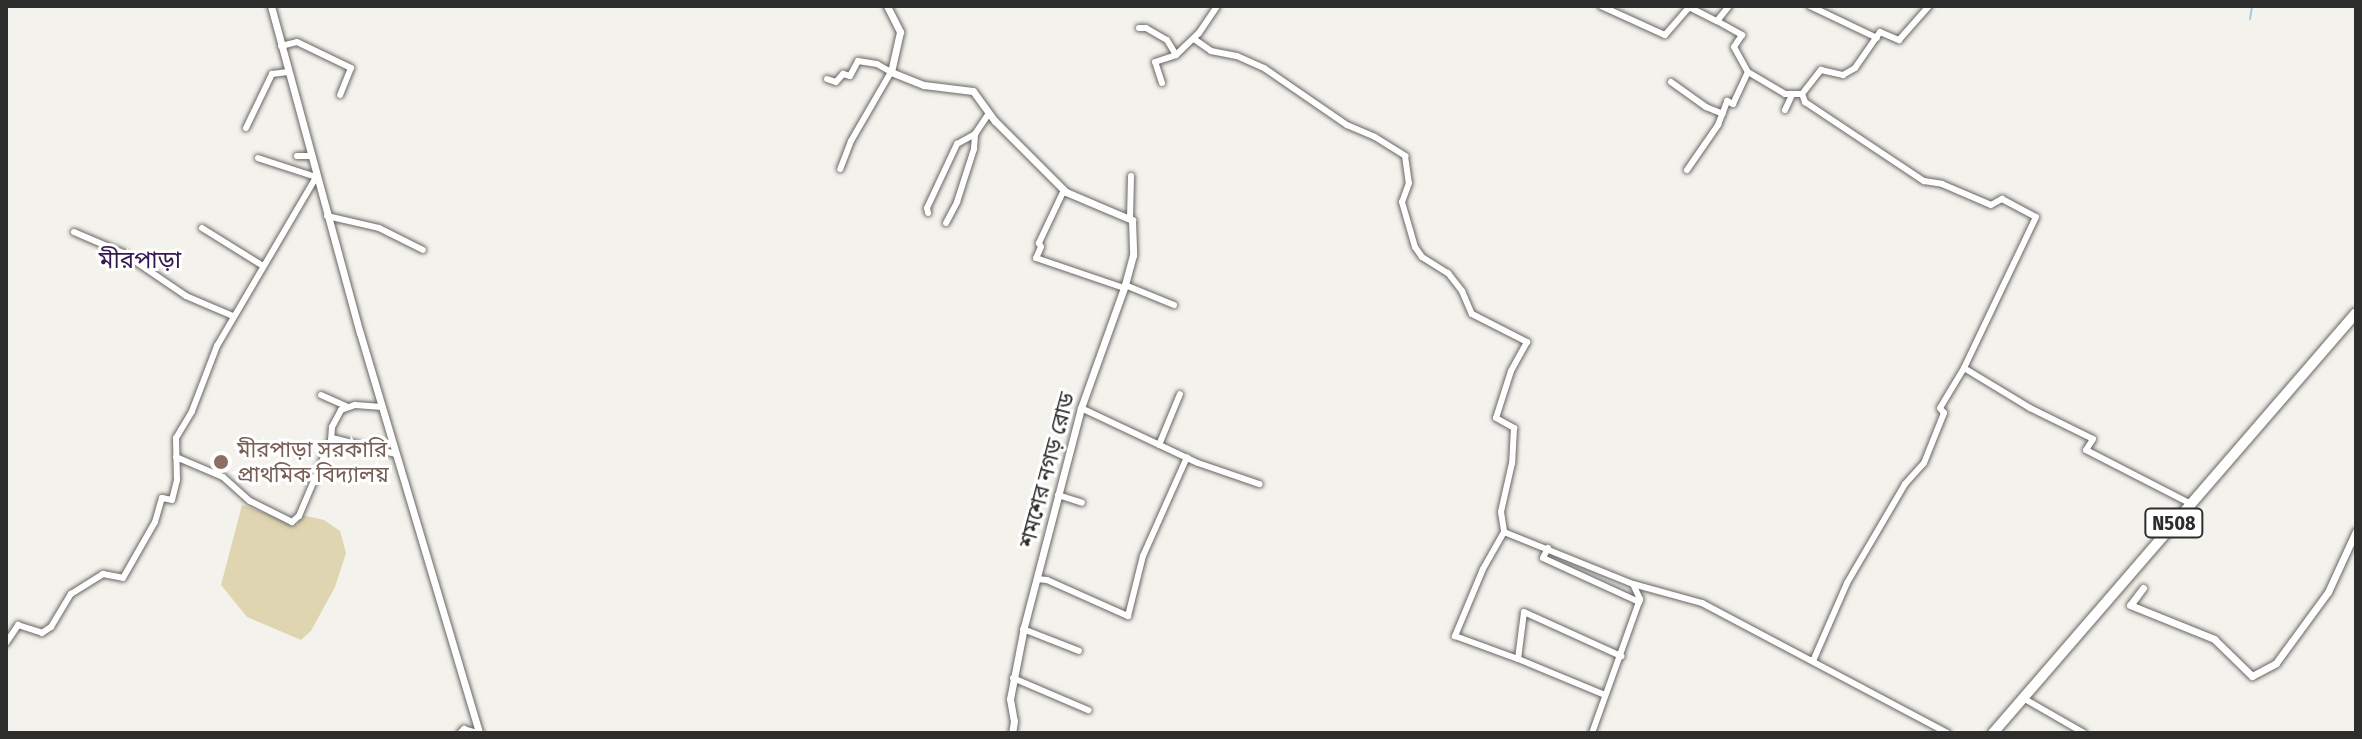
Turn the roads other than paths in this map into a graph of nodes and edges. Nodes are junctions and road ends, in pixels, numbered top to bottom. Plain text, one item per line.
1 (271, 6) edge
2 (887, 6) edge
3 (1217, 6) edge
4 (1601, 6) edge
5 (1729, 6) edge
6 (1810, 6) edge
7 (1929, 6) edge
8 (1717, 21) junction
9 (1139, 28) dead end
10 (1877, 38) junction
11 (1194, 39) junction
12 (281, 46) junction
13 (1176, 55) junction
14 (288, 72) junction
15 (891, 72) junction
16 (1748, 72) junction
17 (827, 79) dead end
18 (1671, 82) dead end
19 (1162, 83) dead end
20 (1802, 94) junction
21 (340, 95) dead end
22 (1792, 95) junction
23 (1785, 110) dead end
24 (989, 113) junction
25 (1723, 114) junction
26 (246, 128) dead end
27 (975, 134) junction
28 (297, 156) dead end
29 (310, 156) junction
30 (258, 158) dead end
31 (840, 169) dead end
32 (1687, 170) dead end
33 (1131, 176) dead end
34 (316, 177) junction
35 (1064, 190) junction
36 (928, 213) dead end
37 (327, 216) junction
38 (1131, 219) junction
39 (946, 223) dead end
40 (202, 228) dead end
41 (74, 232) dead end
42 (423, 250) dead end
43 (263, 266) junction
44 (1125, 286) junction
45 (1174, 305) dead end
46 (2356, 313) edge
47 (233, 316) junction
48 (1964, 368) junction
49 (1180, 394) dead end
50 (321, 395) dead end
51 (346, 406) junction
52 (382, 407) junction
53 (1081, 408) junction
54 (331, 441) junction
55 (1159, 445) junction
56 (396, 454) junction
57 (176, 457) junction
58 (1187, 457) junction
59 (1259, 484) dead end
60 (1058, 495) junction
61 (1082, 503) dead end
62 (2191, 504) junction
63 (2356, 531) edge
64 (1504, 532) junction
65 (1548, 548) junction
66 (1037, 579) junction
67 (1633, 584) junction
68 (2143, 588) dead end
69 (1639, 602) junction
70 (1023, 629) junction
71 (6, 643) edge
72 (1079, 651) dead end
73 (1621, 656) junction
74 (1518, 659) junction
75 (1813, 661) junction
76 (1013, 678) junction
77 (1605, 695) junction
78 (2023, 698) junction
79 (1088, 710) dead end
80 (460, 733) edge
81 (478, 733) edge
82 (1012, 733) edge
83 (1592, 733) edge
84 (1948, 733) edge
85 (1993, 733) edge
86 (2084, 733) edge

1 - 12 street
2 - 15 street
3 - 11 street
4 - 8 street
5 - 8 street
6 - 10 street
7 - 10 street
8 - 16 street
9 - 13 street
10 - 20 street
11 - 13 street
11 - 64 street
12 - 14 street
12 - 21 street
13 - 19 street
14 - 26 street
14 - 29 street
15 - 17 street
15 - 24 street
15 - 31 street
16 - 22 street
16 - 25 street
18 - 25 street
20 - 22 street
20 - 48 street
22 - 23 street
24 - 27 street
24 - 35 street
25 - 32 street
27 - 36 street
27 - 39 street
28 - 29 street
29 - 34 street
30 - 34 street
33 - 38 street
34 - 37 street
34 - 43 street
35 - 38 street
35 - 44 street
37 - 42 street
37 - 52 street
38 - 44 street, শমশের নগড় রোড
40 - 43 street
41 - 47 street
43 - 47 street
44 - 45 street
44 - 53 street, শমশের নগড় রোড
46 - 62 highway, N508
47 - 57 street
48 - 62 street
48 - 75 street
49 - 55 street
50 - 51 street
51 - 52 street
51 - 54 street
52 - 56 street
53 - 55 street
53 - 60 street, শমশের নগড় রোড
54 - 56 street
54 - 57 street
55 - 58 street
56 - 81 street
57 - 71 street
58 - 59 street
58 - 66 street
60 - 61 street
60 - 66 street, শমশের নগড় রোড
62 - 78 highway, N508
63 - 68 street
64 - 65 street
64 - 74 street
65 - 67 street
65 - 69 street
66 - 70 street, শমশের নগড় রোড
67 - 69 street
67 - 75 street
69 - 73 street
70 - 72 street
70 - 76 street, শমশের নগড় রোড
73 - 74 street
73 - 77 street
74 - 77 street
75 - 84 street
76 - 79 street
76 - 82 street, শমশের নগড় রোড
77 - 83 street
78 - 85 highway, N508
78 - 86 street
80 - 81 street

